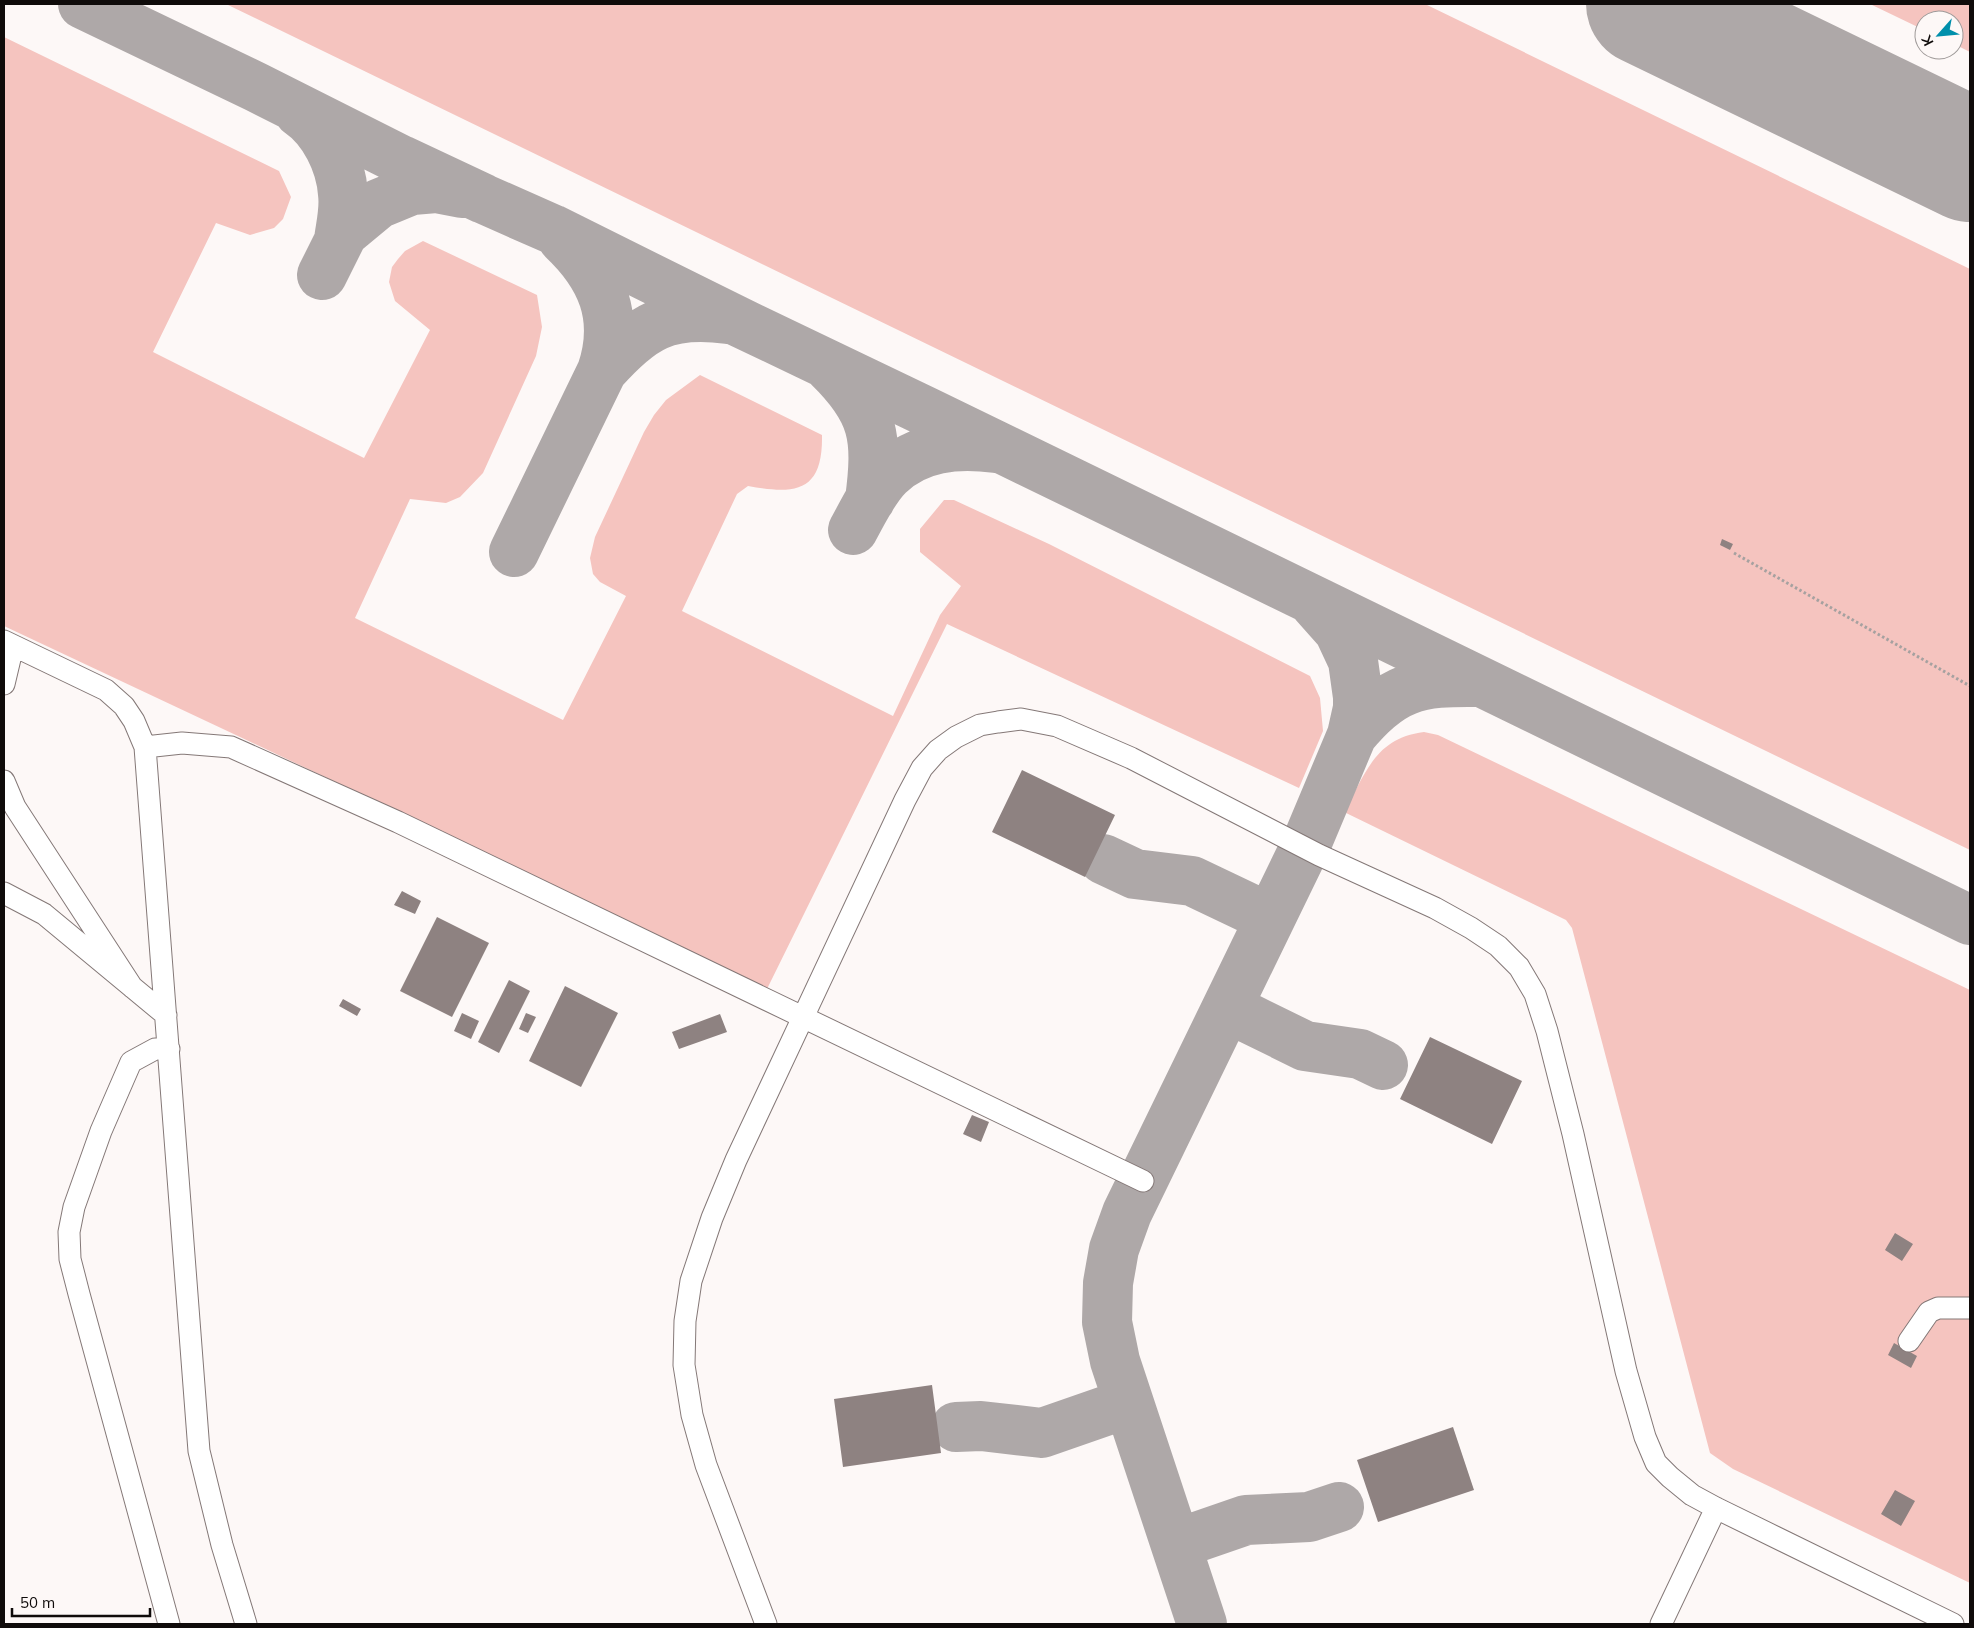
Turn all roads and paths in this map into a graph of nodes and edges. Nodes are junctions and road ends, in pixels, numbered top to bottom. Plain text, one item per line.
1 (1734, 554) dead end
2 (8, 643) edge
3 (4, 684) edge
4 (1970, 686) edge
5 (145, 746) junction
6 (4, 781) edge
7 (4, 893) edge
8 (132, 987) junction
9 (166, 1015) junction
10 (804, 1018) junction
11 (169, 1049) junction
12 (1143, 1181) dead end
13 (1970, 1308) edge
14 (1908, 1341) dead end
15 (1716, 1508) junction
16 (169, 1624) edge
17 (246, 1624) edge
18 (766, 1624) edge
19 (1660, 1624) edge
20 (1953, 1624) edge

1 - 4 path
2 - 3 lane
2 - 5 lane
5 - 9 lane
5 - 10 lane
6 - 8 lane
7 - 8 lane
8 - 9 lane
9 - 11 lane
10 - 12 lane
10 - 15 lane
10 - 18 lane
11 - 16 lane
11 - 17 lane
13 - 14 lane
15 - 19 lane
15 - 20 lane

